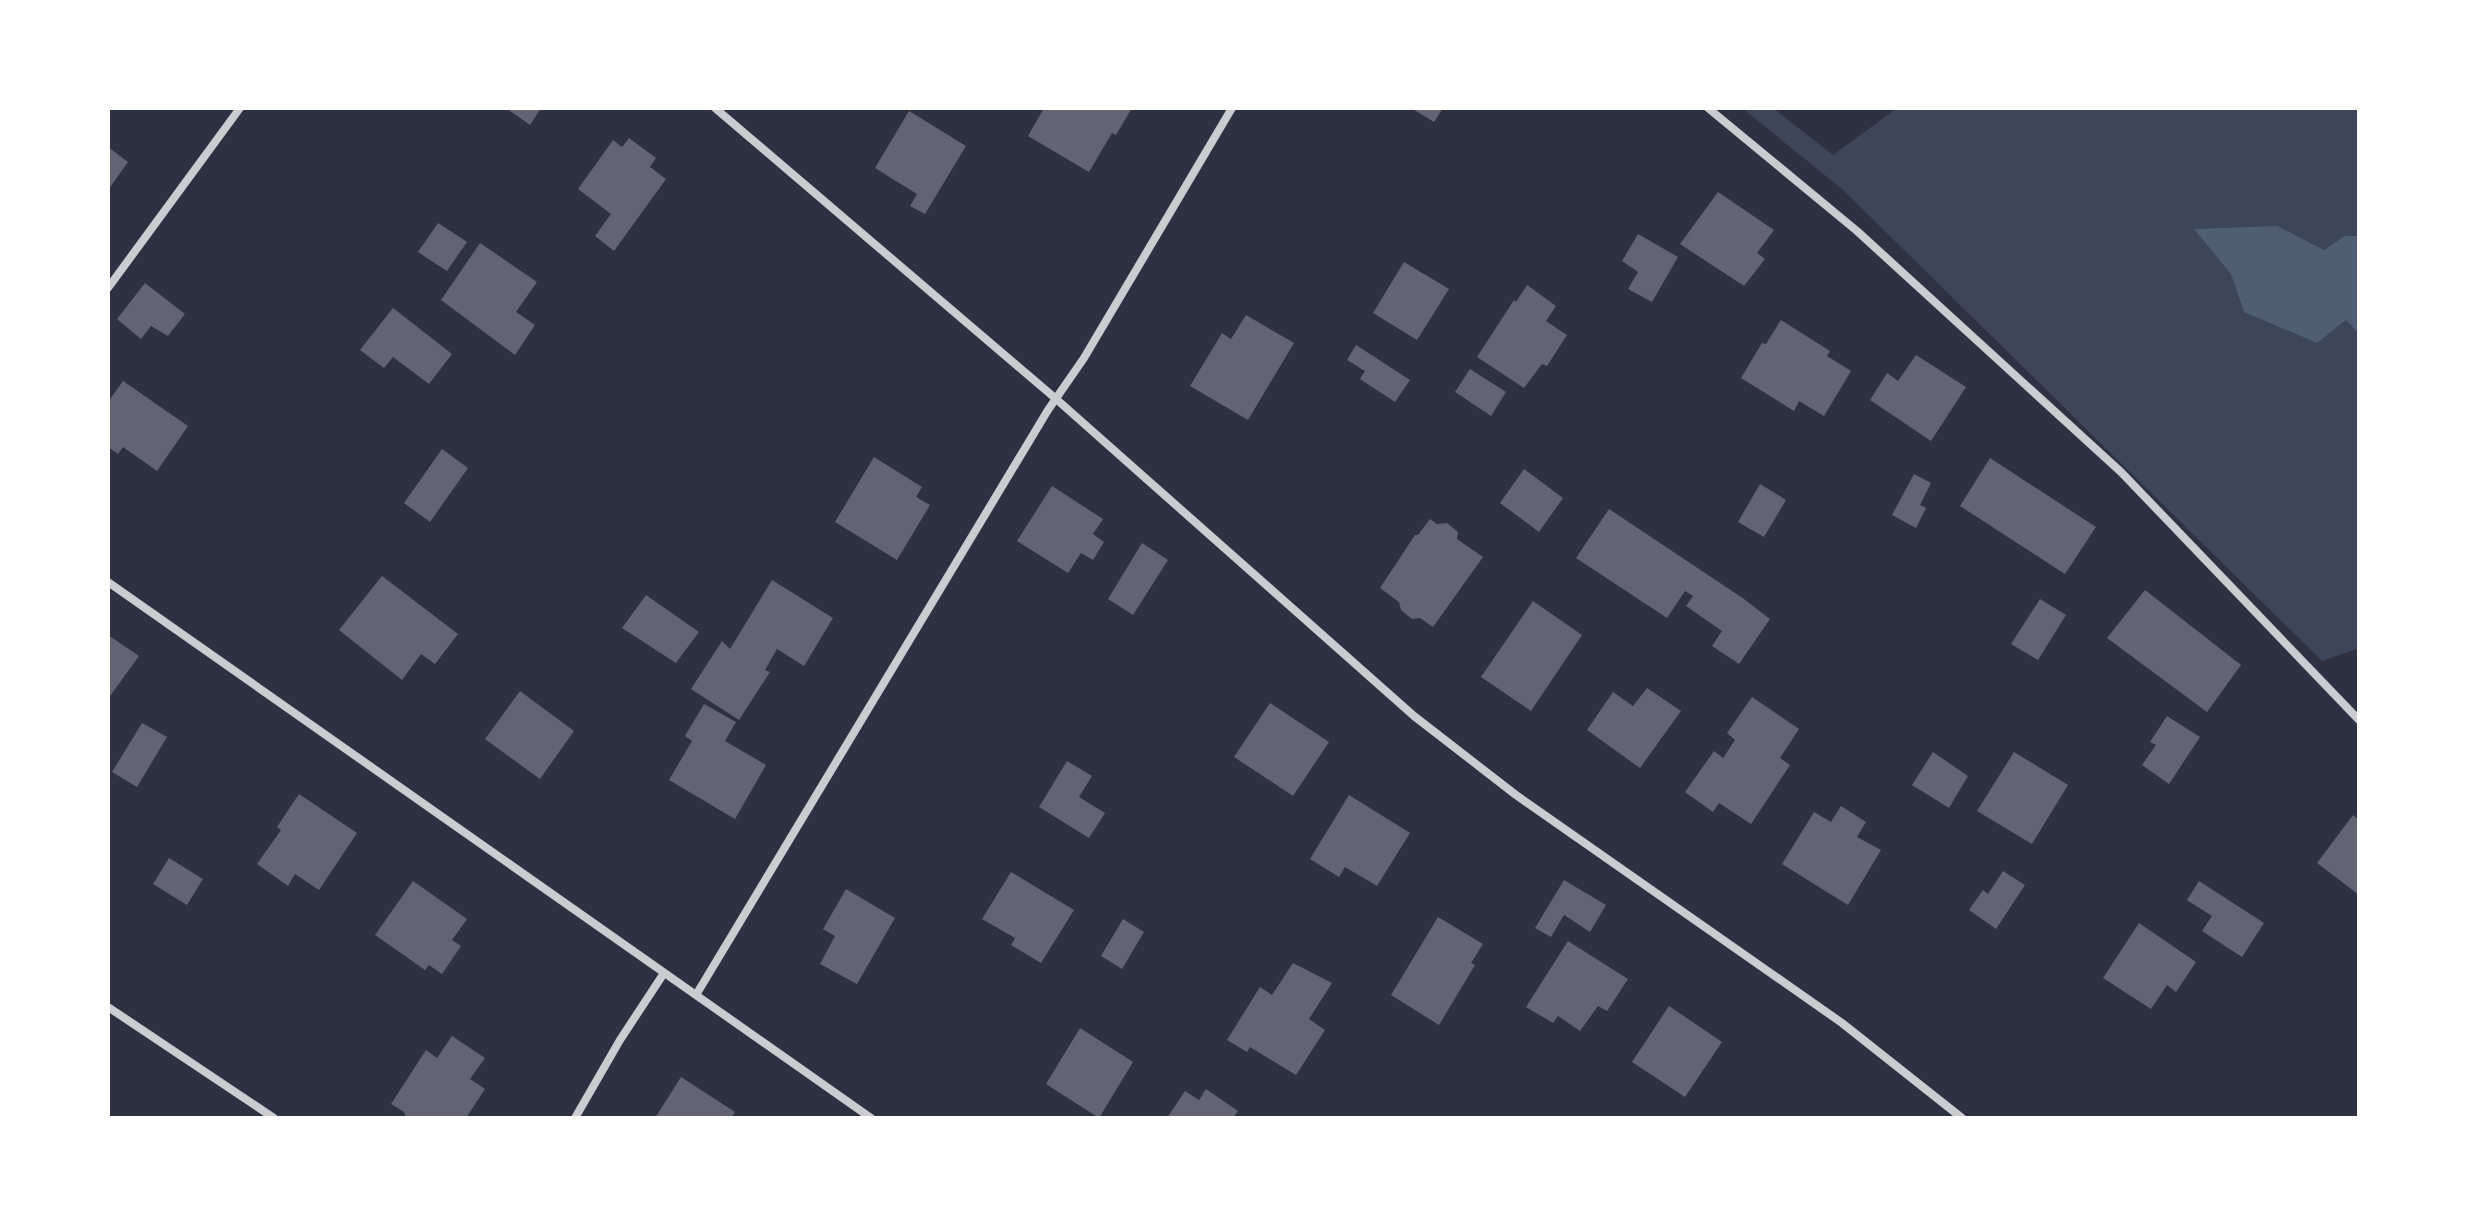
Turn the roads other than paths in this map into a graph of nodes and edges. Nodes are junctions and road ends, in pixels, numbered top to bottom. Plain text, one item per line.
1 (240, 108) edge
2 (715, 108) edge
3 (1232, 108) edge
4 (1708, 108) edge
5 (108, 288) edge
6 (1055, 398) junction
7 (108, 582) edge
8 (2359, 720) edge
9 (664, 973) junction
10 (696, 995) junction
11 (108, 1007) edge
12 (274, 1118) edge
13 (575, 1118) edge
14 (871, 1118) edge
15 (1962, 1118) edge

1 - 5 street
2 - 6 street
3 - 6 street
4 - 8 street
6 - 10 street
6 - 15 street
7 - 9 street
9 - 10 street
9 - 13 street
10 - 14 street
11 - 12 street

